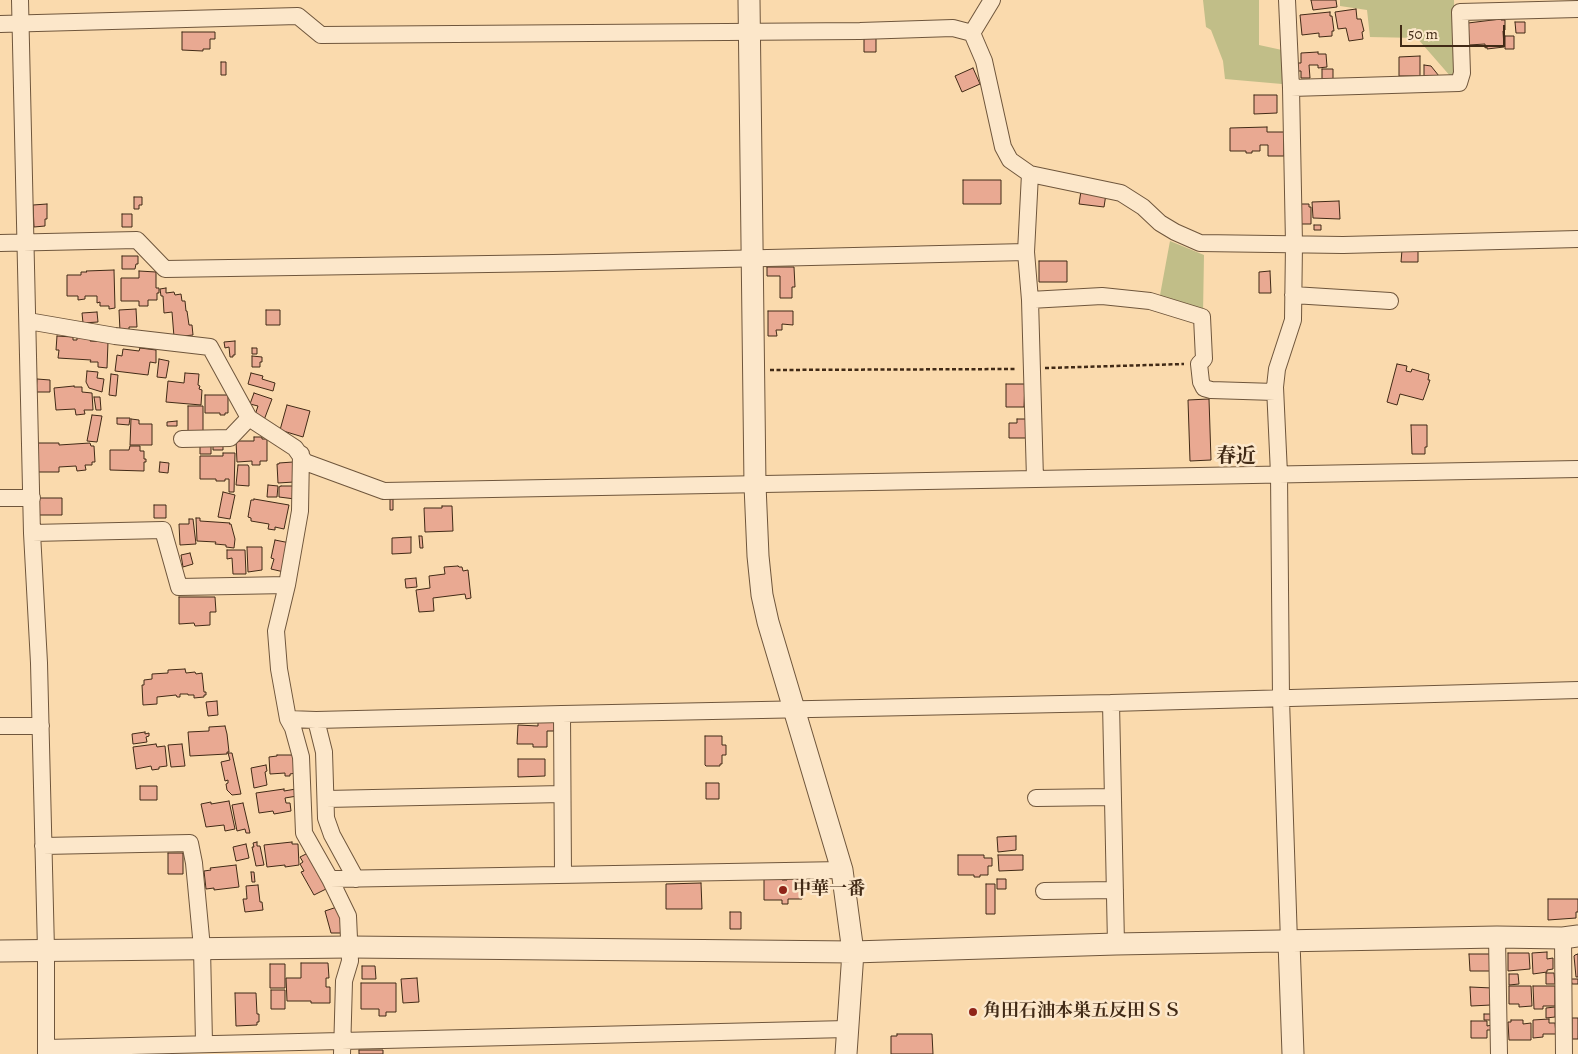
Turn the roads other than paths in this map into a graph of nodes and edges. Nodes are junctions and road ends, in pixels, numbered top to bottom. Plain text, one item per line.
1 (20, 0) edge
2 (749, 0) edge
3 (992, 0) edge
4 (1287, 0) edge
5 (1578, 9) edge
6 (21, 23) junction
7 (0, 24) edge
8 (750, 31) junction
9 (972, 33) junction
10 (1291, 88) junction
11 (1030, 174) junction
12 (1578, 239) edge
13 (26, 242) junction
14 (0, 243) edge
15 (1294, 244) junction
16 (1026, 252) junction
17 (752, 258) junction
18 (1293, 295) junction
19 (1030, 300) junction
20 (1390, 301) dead end
21 (28, 321) junction
22 (1275, 392) junction
23 (249, 418) junction
24 (182, 439) dead end
25 (301, 454) junction
26 (1578, 469) edge
27 (1279, 474) junction
28 (1035, 480) junction
29 (755, 485) junction
30 (0, 498) edge
31 (32, 498) junction
32 (32, 534) junction
33 (287, 585) junction
34 (1578, 690) edge
35 (1281, 699) junction
36 (1111, 703) junction
37 (794, 710) junction
38 (562, 714) junction
39 (288, 720) junction
40 (316, 720) junction
41 (0, 726) edge
42 (41, 726) junction
43 (562, 794) junction
44 (1113, 797) junction
45 (1036, 798) dead end
46 (326, 799) junction
47 (43, 846) junction
48 (842, 870) junction
49 (563, 875) junction
50 (330, 879) junction
51 (356, 879) junction
52 (1115, 890) junction
53 (1044, 891) dead end
54 (1497, 937) junction
55 (1571, 937) edge
56 (1289, 942) junction
57 (1116, 944) junction
58 (350, 947) junction
59 (202, 948) junction
60 (46, 950) junction
61 (0, 951) edge
62 (853, 952) junction
63 (847, 1029) junction
64 (204, 1043) junction
65 (342, 1047) edge
66 (46, 1051) edge
67 (846, 1054) edge
68 (1293, 1054) edge
69 (1499, 1054) edge
70 (1564, 1054) edge

1 - 6 street
2 - 8 street
3 - 9 street
4 - 10 street
5 - 10 street
6 - 7 street
6 - 8 street
6 - 13 street
8 - 9 street
8 - 17 street
9 - 11 street
10 - 15 street
11 - 15 street
11 - 16 street
12 - 15 street
13 - 14 street
13 - 17 street
13 - 21 street
15 - 18 street
16 - 17 street
16 - 19 street
17 - 29 street
18 - 20 street
18 - 22 street
19 - 22 street
19 - 28 street
21 - 23 street
21 - 31 street
22 - 27 street
23 - 24 street
23 - 25 street
25 - 29 street
25 - 33 street
26 - 27 street
27 - 28 street
27 - 35 street
28 - 29 street
29 - 37 street
30 - 31 street
31 - 32 street
32 - 33 street
32 - 42 street
33 - 39 street
34 - 35 street
35 - 36 street
35 - 56 street
36 - 37 street
36 - 44 street
37 - 38 street
37 - 48 street
38 - 40 street
38 - 43 street
39 - 40 street
39 - 50 street
40 - 46 street
41 - 42 street
42 - 47 street
43 - 46 street
43 - 49 street
44 - 45 street
44 - 52 street
46 - 51 street
47 - 59 street
47 - 60 street
48 - 49 street
48 - 62 street
49 - 51 street
50 - 51 street
50 - 58 street
52 - 53 street
52 - 57 street
54 - 55 street
54 - 56 street
54 - 69 street
55 - 70 street
56 - 57 street
56 - 68 street
57 - 62 street
58 - 59 street
58 - 62 street
58 - 65 street
59 - 60 street
59 - 64 street
60 - 61 street
60 - 66 street
62 - 63 street
63 - 65 street
63 - 67 street
64 - 65 street
64 - 66 street

